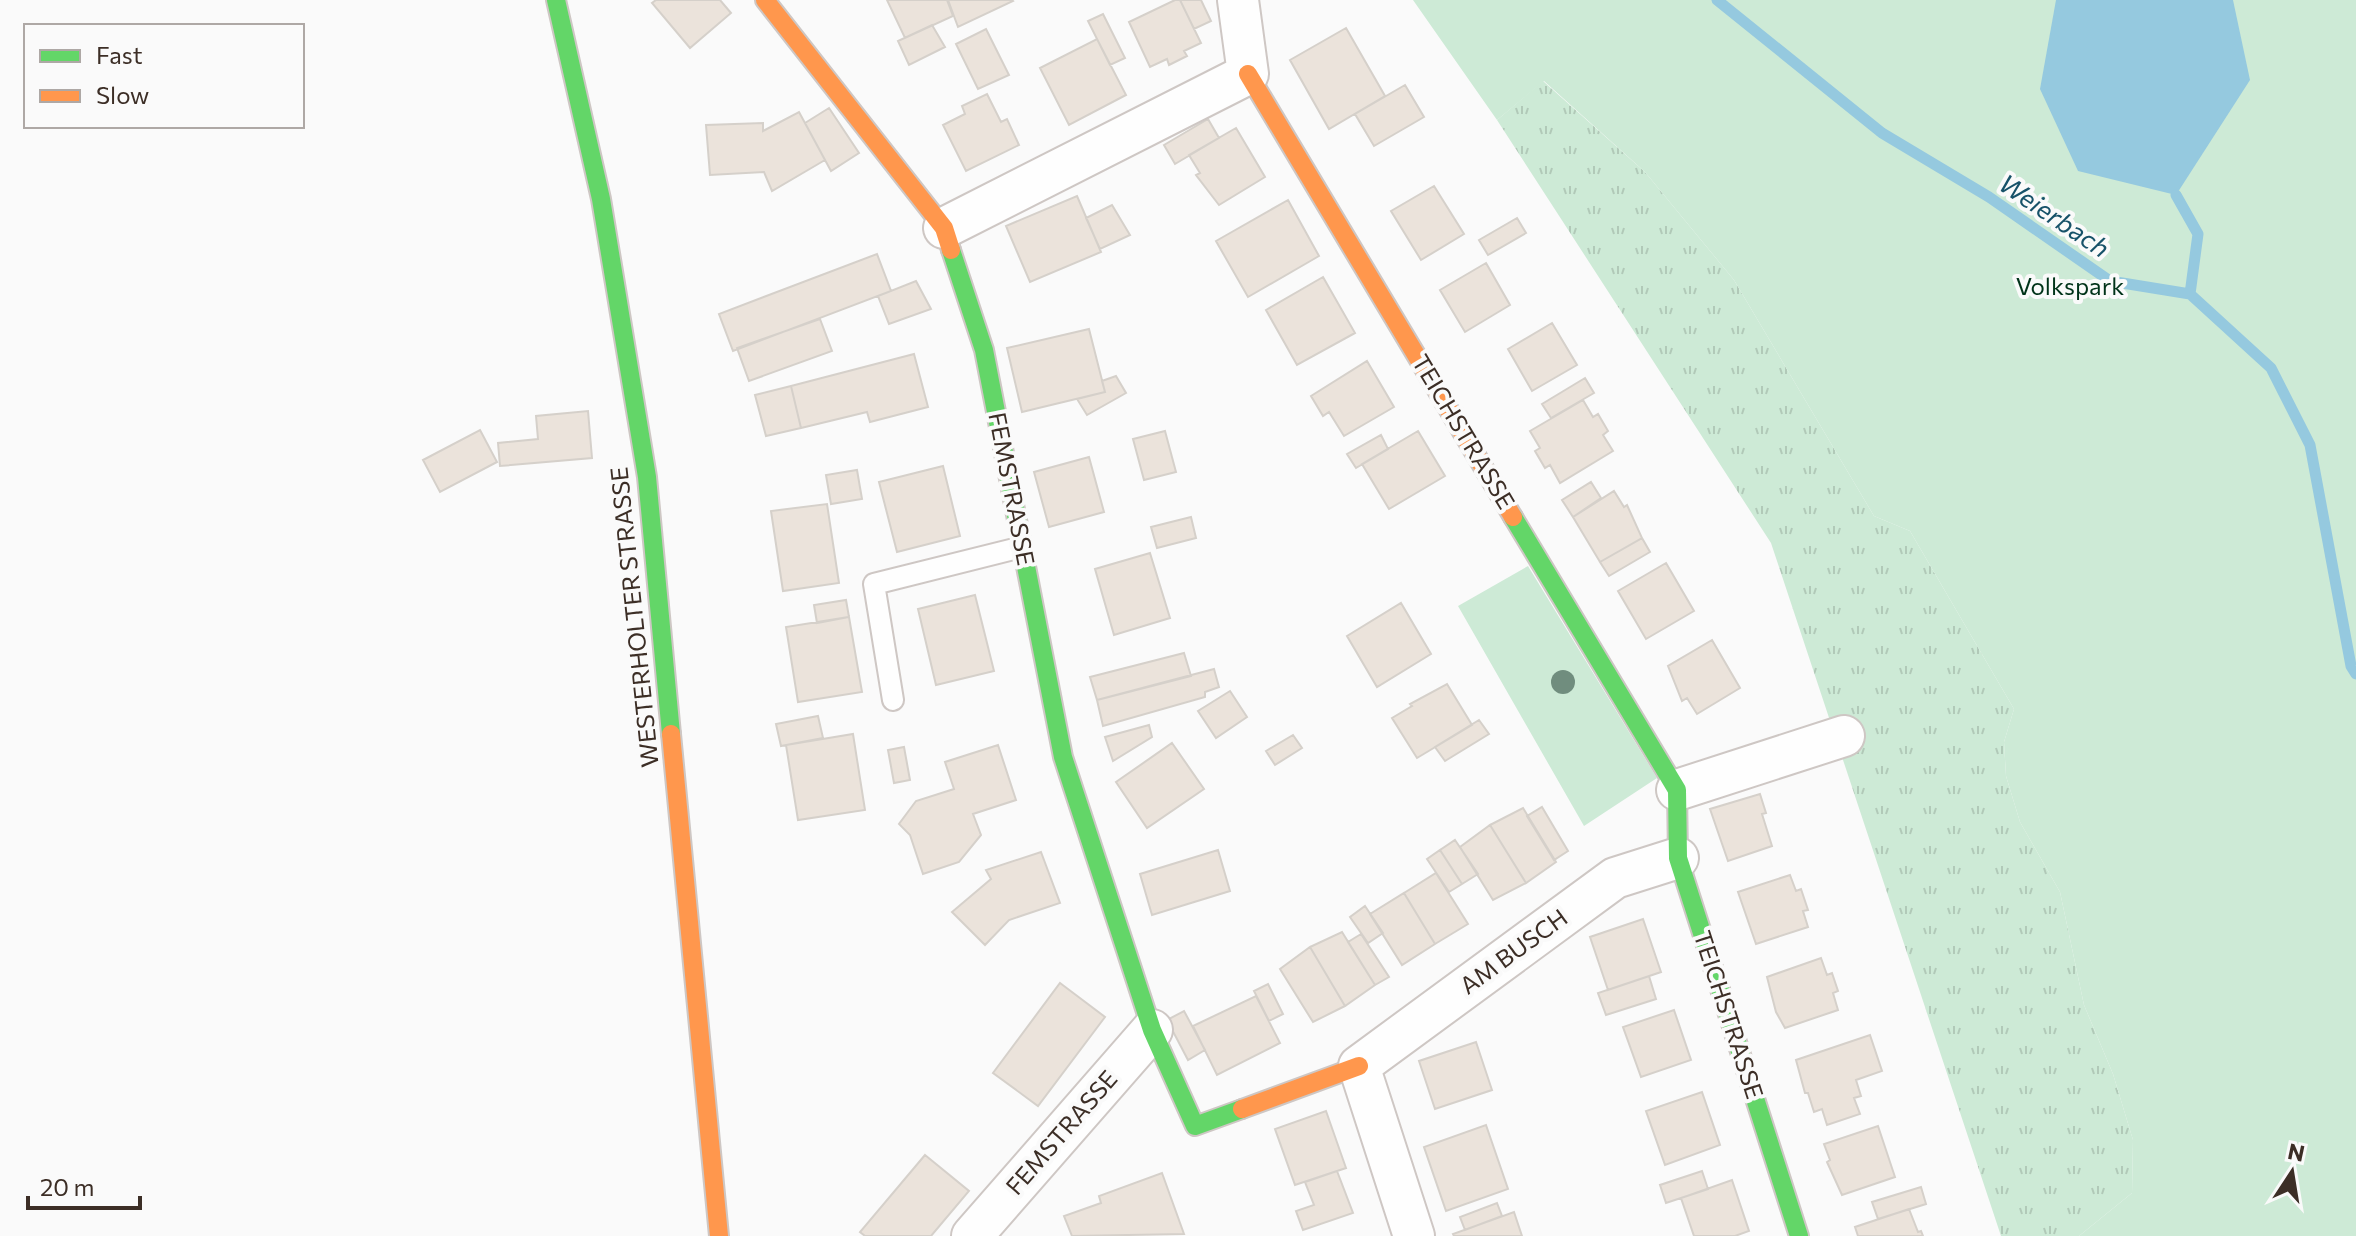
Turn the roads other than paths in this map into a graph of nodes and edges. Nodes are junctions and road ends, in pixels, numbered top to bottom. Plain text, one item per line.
1 (556, 0) edge
2 (765, 0) edge
3 (1238, 0) edge
4 (1248, 74) junction
5 (944, 228) junction
6 (1022, 547) junction
7 (893, 700) dead end
8 (1844, 736) dead end
9 (1677, 790) junction
10 (1678, 858) junction
11 (1152, 1030) junction
12 (1359, 1066) junction
13 (1195, 1126) joint
14 (719, 1236) edge
15 (972, 1236) edge
16 (1414, 1236) edge
17 (1799, 1236) edge

1 - 14 street, WESTERHOLTER STRASSE
2 - 5 street, FEMSTRASSE
3 - 4 street, TEICHSTRASSE
4 - 5 street
4 - 9 street, TEICHSTRASSE
5 - 6 street, FEMSTRASSE
6 - 7 lane
6 - 11 street, FEMSTRASSE
8 - 9 street
9 - 10 street, TEICHSTRASSE
10 - 12 street, AM BUSCH
10 - 17 street, TEICHSTRASSE
11 - 13 street, FEMSTRASSE
11 - 15 street, FEMSTRASSE
12 - 13 street, AM BUSCH
12 - 16 street

